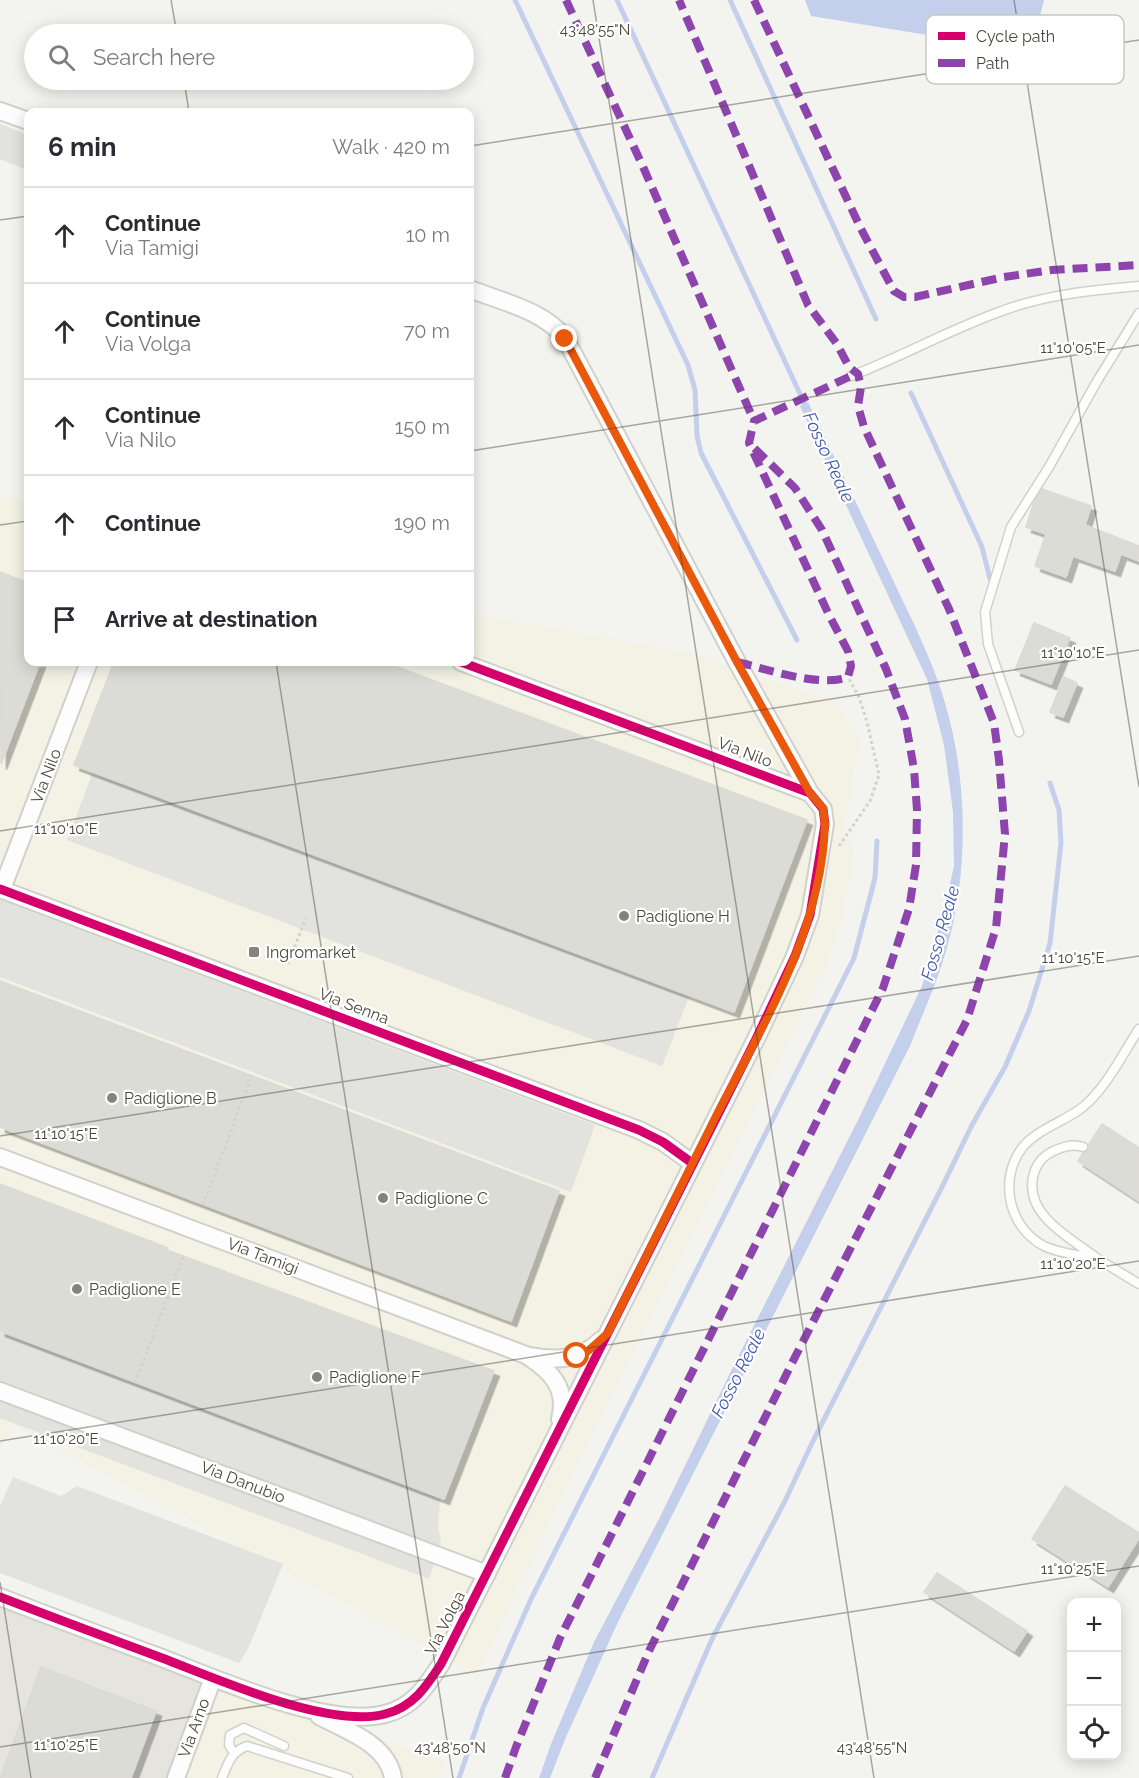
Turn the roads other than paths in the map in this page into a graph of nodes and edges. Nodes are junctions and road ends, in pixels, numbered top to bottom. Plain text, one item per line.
1 (0, 111) edge
2 (24, 120) edge
3 (1139, 286) edge
4 (474, 291) edge
5 (1139, 314) edge
6 (851, 376) dead end
7 (87, 666) edge
8 (471, 666) edge
9 (1019, 732) dead end
10 (810, 793) junction
11 (1, 889) edge
12 (1139, 1029) edge
13 (1083, 1147) dead end
14 (0, 1157) edge
15 (692, 1163) junction
16 (1098, 1259) junction
17 (1139, 1284) edge
18 (608, 1333) junction
19 (526, 1355) junction
20 (0, 1391) edge
21 (556, 1435) junction
22 (487, 1574) junction
23 (0, 1597) edge
24 (213, 1678) junction
25 (308, 1710) junction
26 (284, 1746) dead end
27 (234, 1753) junction
28 (176, 1778) edge
29 (222, 1778) edge
30 (348, 1778) edge
31 (393, 1778) edge

1 - 2 street
3 - 6 lane
4 - 10 street
5 - 9 lane
7 - 11 street, Via Nilo
8 - 10 street, Via Nilo
10 - 15 street
11 - 15 street, Via Senna
12 - 16 lane
13 - 16 lane
14 - 19 street, Via Tamigi
15 - 18 street, Via Volga
16 - 17 lane
18 - 19 street, Via Tamigi
18 - 21 street, Via Volga
19 - 21 street, Via Tamigi
20 - 22 street, Via Danubio
21 - 22 street, Via Volga
22 - 25 street, Via Volga
23 - 24 street, Via Volga
24 - 25 street, Via Volga
24 - 28 street, Via Arno
25 - 31 street
26 - 27 lane
27 - 29 lane
27 - 30 lane

